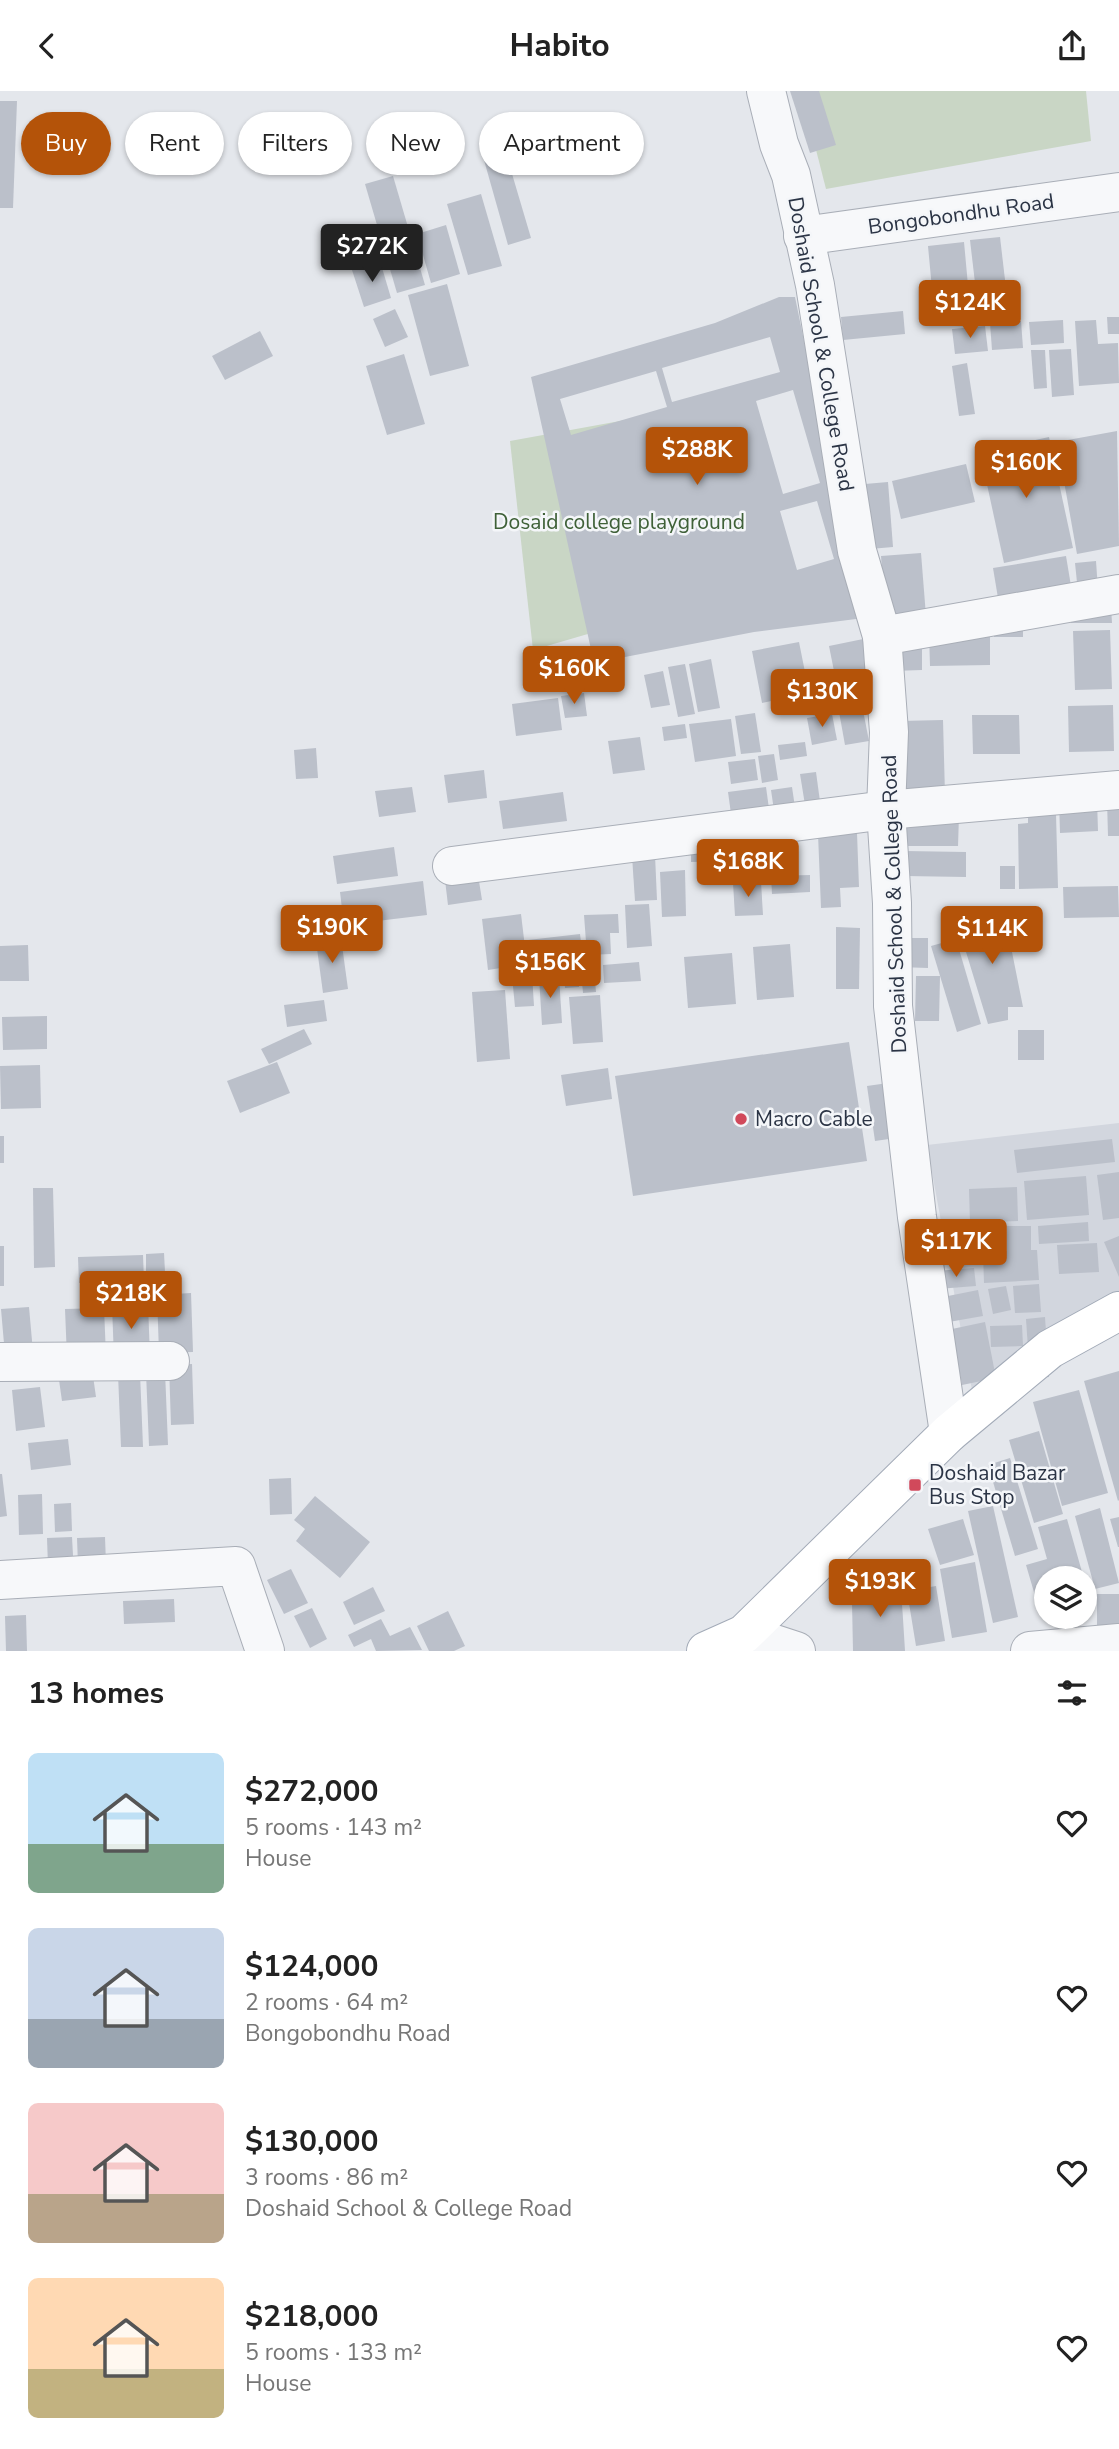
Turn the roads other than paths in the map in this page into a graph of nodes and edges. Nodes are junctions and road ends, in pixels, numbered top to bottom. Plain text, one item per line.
1 (766, 91) edge
2 (1119, 193) edge
3 (803, 236) junction
4 (1119, 594) edge
5 (882, 636) junction
6 (1119, 790) edge
7 (886, 810) junction
8 (452, 866) dead end
9 (1119, 1311) edge
10 (170, 1361) dead end
11 (0, 1362) edge
12 (949, 1433) junction
13 (0, 1580) edge
14 (744, 1634) junction
15 (1119, 1643) edge
16 (265, 1651) edge
17 (706, 1651) edge
18 (796, 1651) edge
19 (1030, 1651) edge

1 - 3 street, Doshaid School & College Road
2 - 3 street, Bongobondhu Road
3 - 5 street, Doshaid School & College Road
4 - 5 street
5 - 7 street, Doshaid School & College Road
6 - 7 street
7 - 8 street
7 - 12 street, Doshaid School & College Road
9 - 12 main road
10 - 11 street
12 - 14 main road
13 - 16 street
14 - 17 main road
14 - 18 street
15 - 19 street

